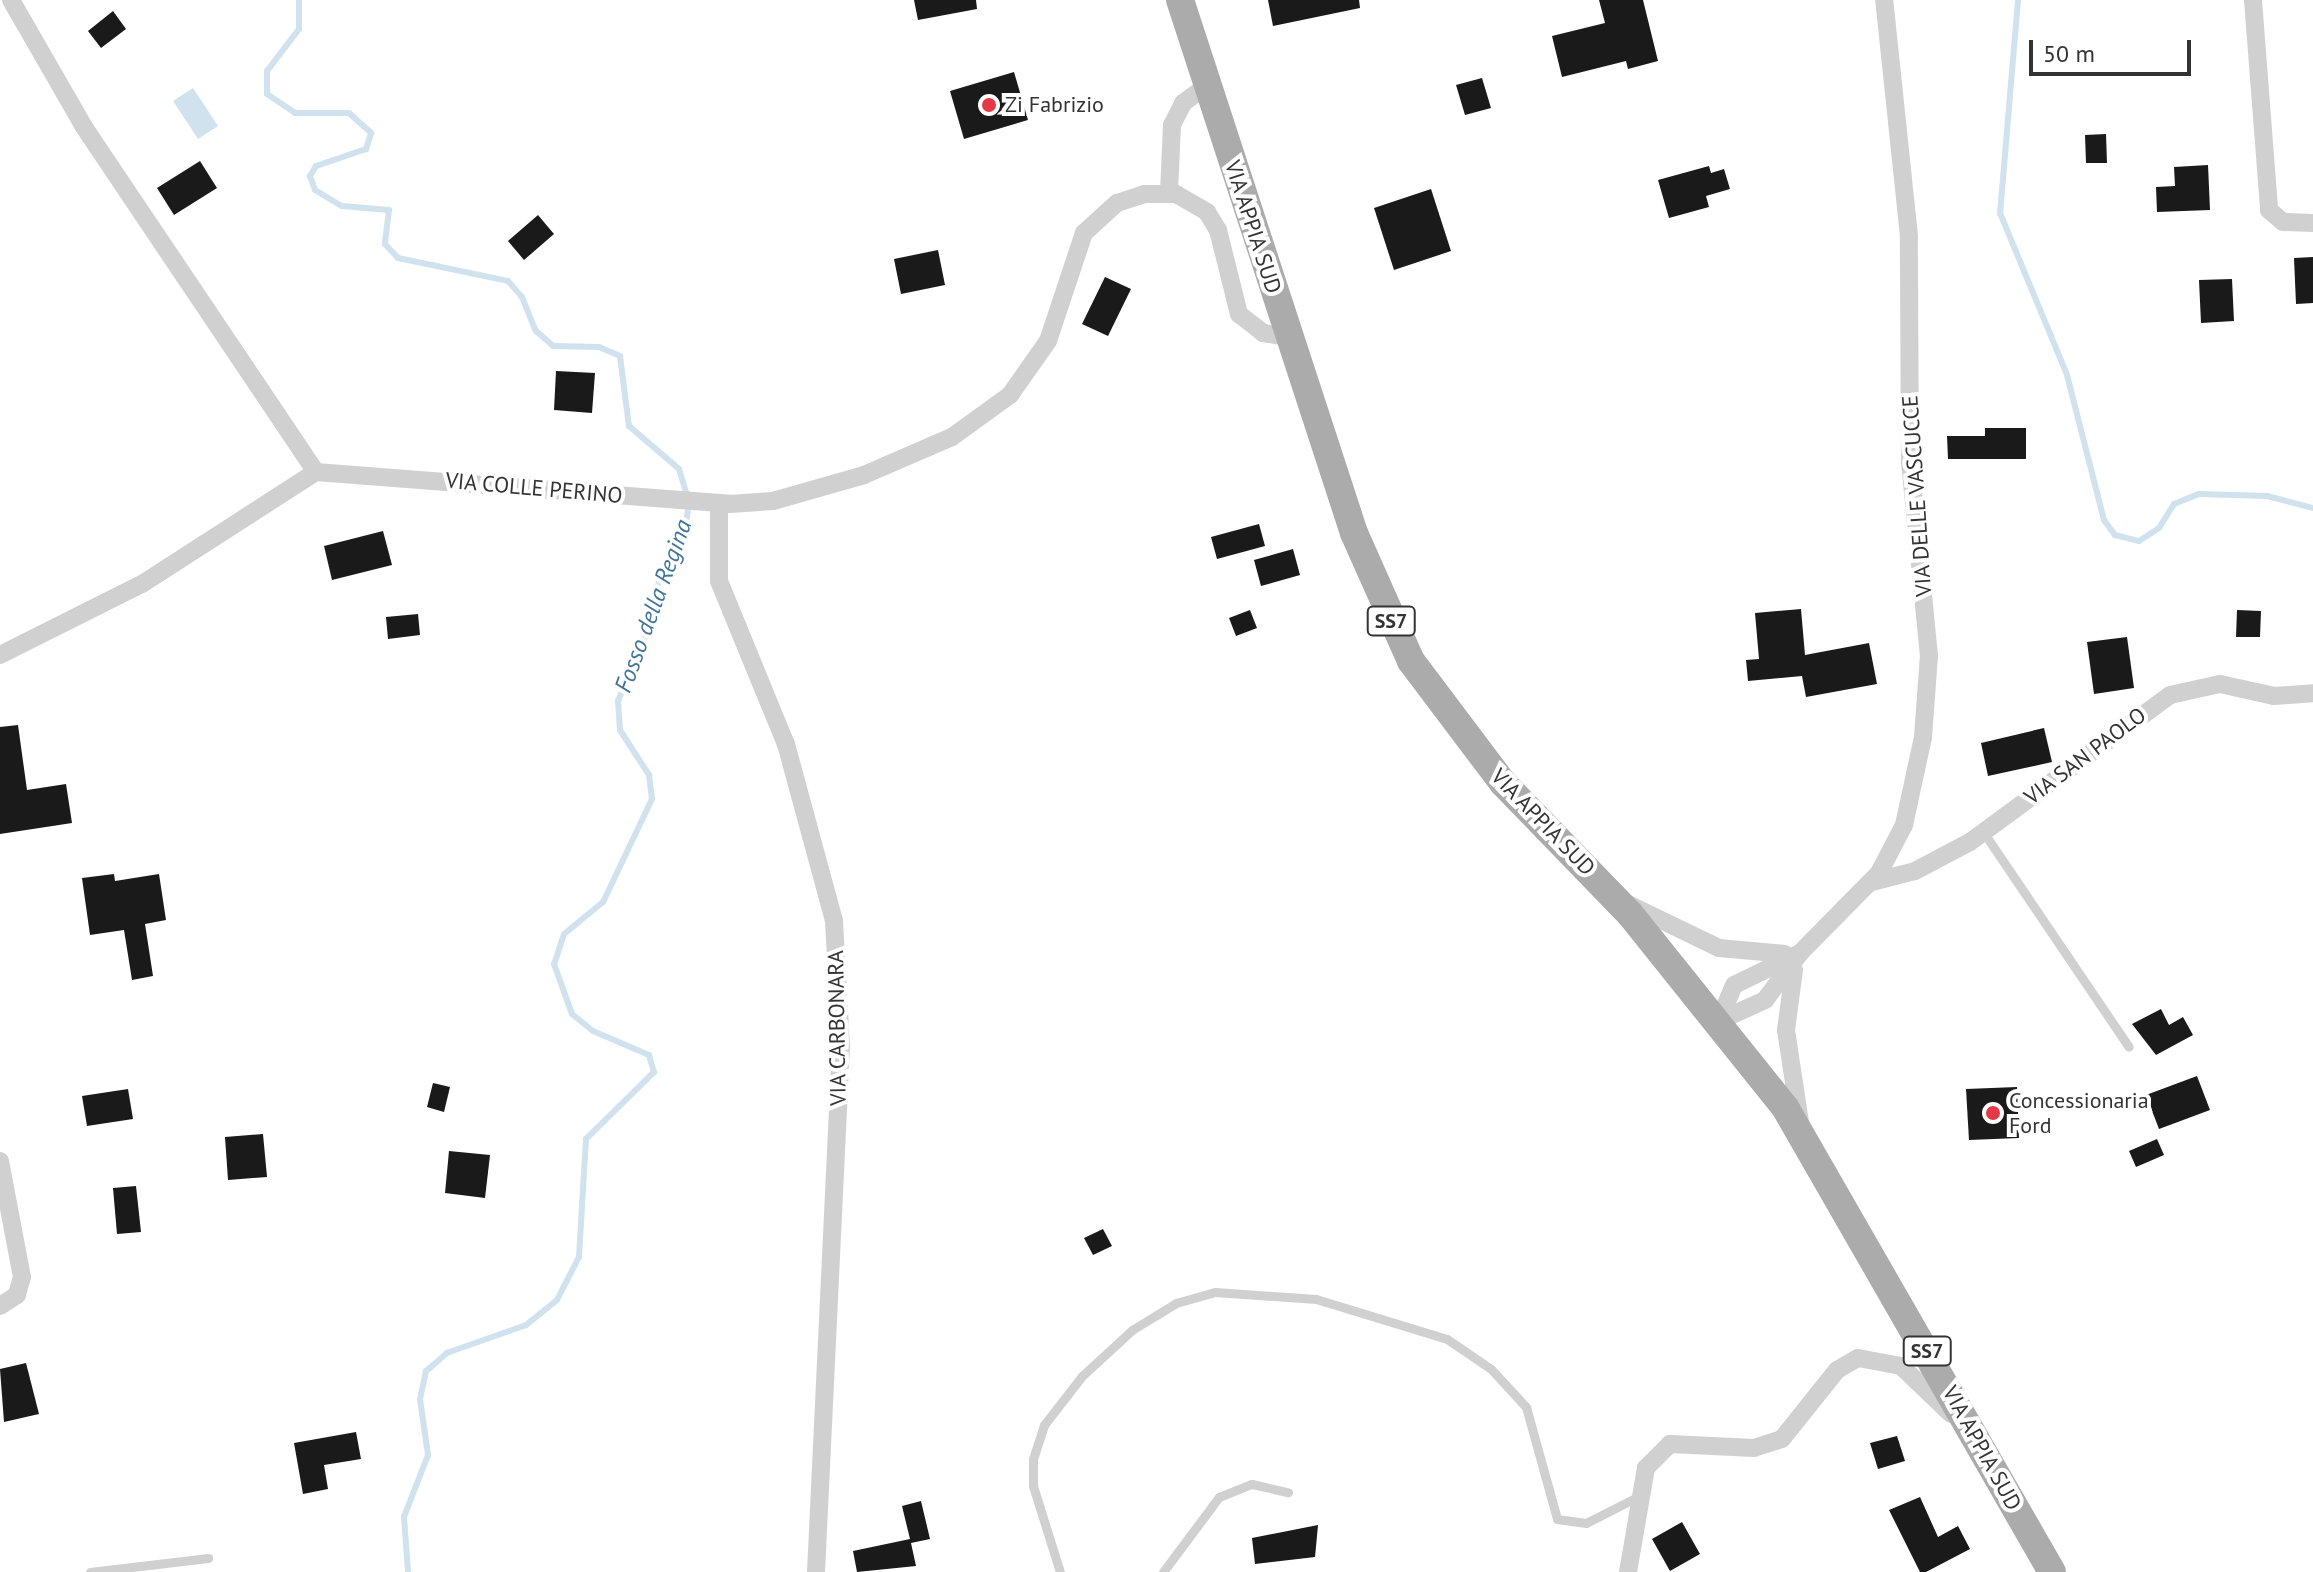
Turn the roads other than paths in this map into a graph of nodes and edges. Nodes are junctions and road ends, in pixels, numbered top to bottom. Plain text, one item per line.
1 (1180, 0) edge
2 (1884, 0) edge
3 (2253, 0) edge
4 (16, 9) edge
5 (0, 12) edge
6 (1208, 85) junction
7 (1169, 193) junction
8 (2313, 223) edge
9 (1289, 337) junction
10 (316, 472) junction
11 (714, 504) junction
12 (0, 655) edge
13 (2313, 693) edge
14 (1984, 833) junction
15 (1872, 882) junction
16 (1616, 898) junction
17 (1800, 953) junction
18 (1719, 1021) junction
19 (2129, 1047) dead end
20 (1801, 1131) junction
21 (0, 1161) edge
22 (0, 1306) edge
23 (1988, 1459) junction
24 (1288, 1492) dead end
25 (1639, 1496) junction
26 (208, 1558) dead end
27 (90, 1572) edge
28 (816, 1572) edge
29 (1060, 1572) edge
30 (1163, 1572) edge
31 (1628, 1572) edge
32 (2052, 1572) edge

1 - 6 main road, VIA APPIA SUD / SS7
2 - 15 street, VIA DELLE VASCUCCE
3 - 8 street
4 - 5 street
4 - 10 street
6 - 7 street
6 - 9 main road, VIA APPIA SUD / SS7
7 - 9 street
7 - 11 street, VIA COLLE PERINO
9 - 16 main road, VIA APPIA SUD / SS7
10 - 11 street, VIA COLLE PERINO
10 - 12 street
11 - 28 street, VIA CARBONARA
13 - 14 street, VIA SAN PAOLO
14 - 15 street, VIA SAN PAOLO
14 - 19 lane
15 - 17 street, VIA DELLE VASCUCCE
16 - 17 street
16 - 18 main road, VIA APPIA SUD / SS7
17 - 18 street, VIA DELLE VASCUCCE
17 - 18 street, VIA DELLE VASCUCCE
17 - 20 street
18 - 20 main road, VIA APPIA SUD / SS7
20 - 23 main road, VIA APPIA SUD / SS7
21 - 22 street
23 - 25 street
23 - 32 main road, VIA APPIA SUD / SS7
24 - 30 lane
25 - 29 lane
25 - 31 street
26 - 27 lane

